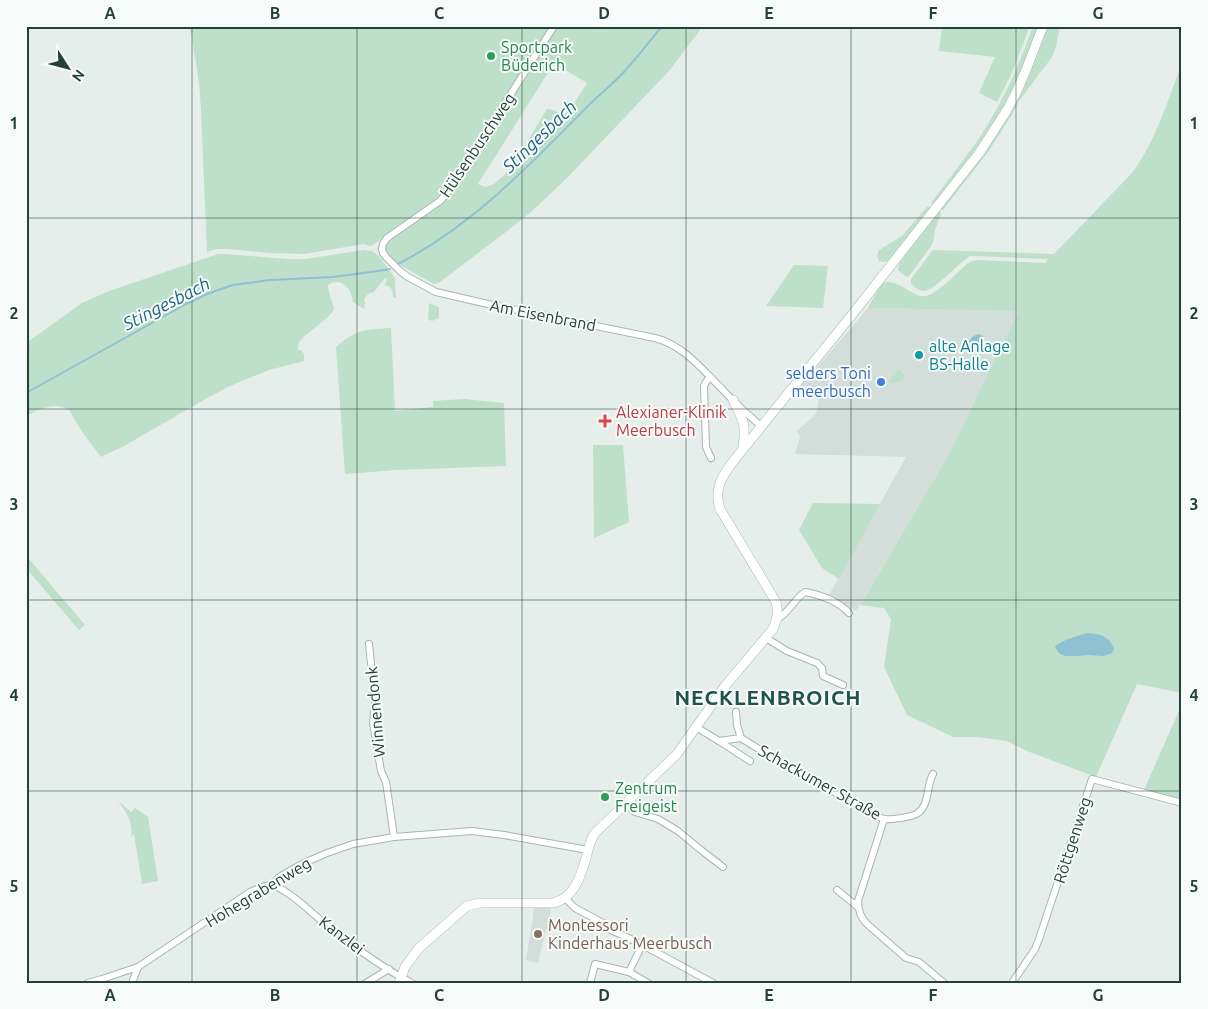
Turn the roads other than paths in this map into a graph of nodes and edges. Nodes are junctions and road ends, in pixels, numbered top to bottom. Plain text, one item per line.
1 (554, 26) edge
2 (1043, 26) edge
3 (382, 246) joint
4 (710, 377) junction
5 (733, 400) junction
6 (761, 426) junction
7 (742, 449) junction
8 (711, 458) dead end
9 (849, 612) dead end
10 (777, 618) junction
11 (766, 638) junction
12 (369, 644) dead end
13 (843, 685) dead end
14 (736, 712) dead end
15 (696, 727) junction
16 (741, 738) junction
17 (719, 741) junction
18 (750, 761) dead end
19 (933, 774) dead end
20 (1182, 803) edge
21 (624, 804) junction
22 (884, 819) junction
23 (394, 837) junction
24 (588, 850) junction
25 (723, 867) dead end
26 (273, 885) junction
27 (837, 890) dead end
28 (565, 898) junction
29 (858, 907) junction
30 (642, 945) junction
31 (138, 967) junction
32 (389, 969) junction
33 (629, 972) junction
34 (400, 980) edge
35 (88, 983) edge
36 (132, 983) edge
37 (366, 983) edge
38 (412, 983) edge
39 (590, 983) edge
40 (648, 983) edge
41 (713, 983) edge
42 (944, 983) edge
43 (1012, 983) edge

1 - 3 street, Hülsenbuschweg
2 - 6 main road
3 - 4 street, Am Eisenbrand
4 - 5 street, Am Eisenbrand
4 - 8 street
5 - 6 street, Am Eisenbrand
5 - 7 main road
6 - 7 main road
7 - 10 main road
9 - 10 street
10 - 11 main road
11 - 13 street
11 - 15 main road
12 - 23 street, Winnendonk
14 - 16 street, Schackumer Straße
15 - 17 street, Schackumer Straße
15 - 21 main road
16 - 17 street, Schackumer Straße
16 - 22 street, Schackumer Straße
17 - 18 street, Schackumer Straße
19 - 22 street, Schackumer Straße
20 - 43 street, Röttgenweg
21 - 24 main road
21 - 25 street
22 - 29 street
23 - 24 street, Hohegrabenweg
23 - 26 street, Hohegrabenweg
24 - 28 main road
26 - 31 street, Hohegrabenweg
26 - 32 street, Kanzlei
27 - 29 street
28 - 30 street
28 - 34 main road
29 - 42 street
30 - 33 street
30 - 41 street
31 - 35 street, Hohegrabenweg
31 - 36 street
32 - 34 street, Kanzlei
32 - 37 street
33 - 39 street
33 - 40 street
34 - 38 street, Kanzlei

